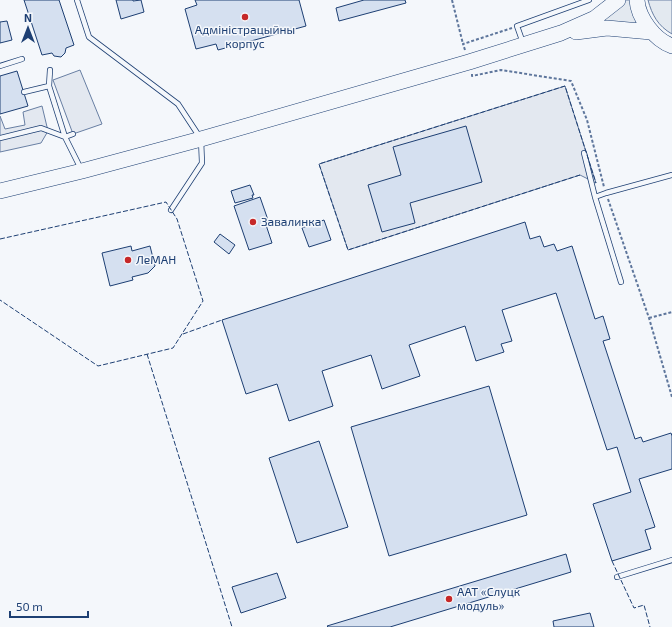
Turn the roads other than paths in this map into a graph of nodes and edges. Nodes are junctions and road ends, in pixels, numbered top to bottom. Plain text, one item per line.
1 (77, 0) edge
2 (589, 0) edge
3 (618, 0) edge
4 (637, 0) edge
5 (651, 32) junction
6 (561, 34) junction
7 (523, 44) junction
8 (672, 46) edge
9 (22, 59) dead end
10 (0, 66) edge
11 (50, 70) dead end
12 (49, 86) junction
13 (24, 92) dead end
14 (72, 134) dead end
15 (65, 137) junction
16 (0, 138) edge
17 (201, 139) junction
18 (584, 153) dead end
19 (82, 171) junction
20 (672, 175) edge
21 (0, 191) edge
22 (595, 197) junction
23 (171, 210) dead end
24 (621, 282) dead end
25 (672, 560) edge
26 (617, 577) dead end

1 - 17 lane
2 - 7 lane
3 - 6 main road
4 - 5 main road
5 - 6 main road
5 - 8 main road
6 - 7 main road
7 - 17 main road
9 - 10 lane
11 - 12 lane
12 - 13 lane
12 - 15 lane
14 - 15 lane
15 - 16 lane
15 - 19 lane
17 - 19 main road
17 - 23 lane
18 - 22 lane
19 - 21 main road
20 - 22 lane
22 - 24 lane
25 - 26 lane

